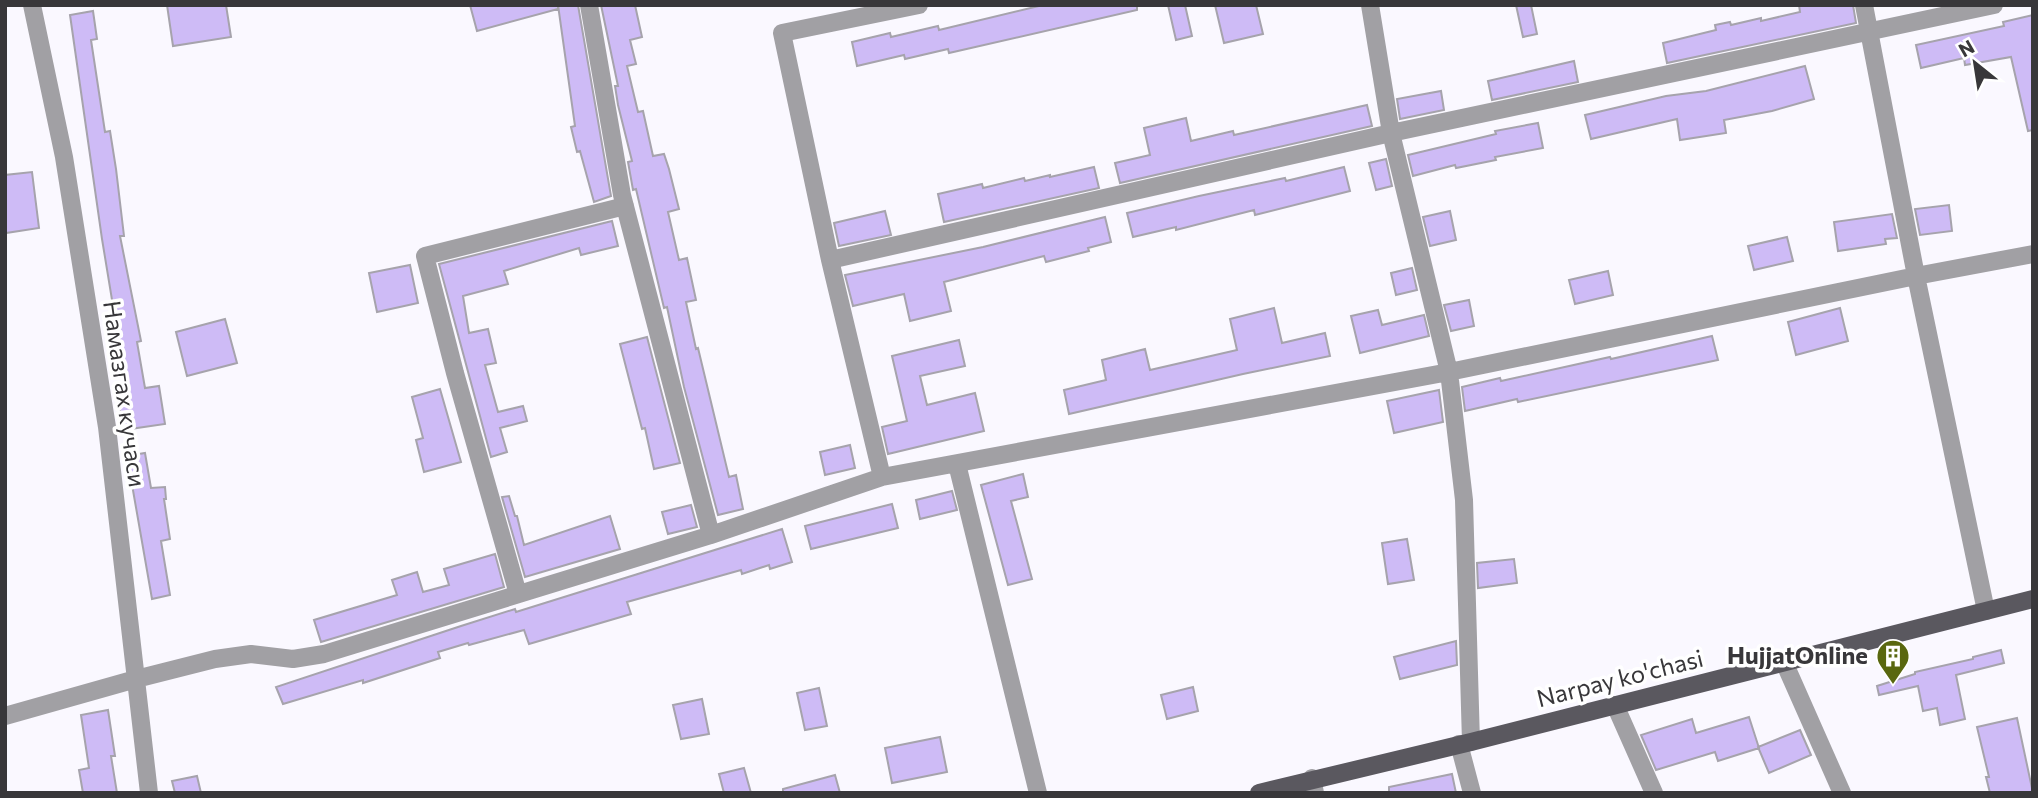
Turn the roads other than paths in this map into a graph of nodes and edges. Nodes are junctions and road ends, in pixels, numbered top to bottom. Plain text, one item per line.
1 (32, 5) edge
2 (589, 5) edge
3 (919, 5) edge
4 (1370, 5) edge
5 (1864, 5) edge
6 (1994, 5) edge
7 (867, 10) edge
8 (1870, 31) junction
9 (1391, 134) junction
10 (625, 206) junction
11 (2033, 254) edge
12 (830, 260) junction
13 (1916, 276) junction
14 (1448, 372) junction
15 (957, 464) junction
16 (883, 477) junction
17 (711, 535) junction
18 (518, 594) junction
19 (2033, 599) edge
20 (1986, 611) junction
21 (1784, 662) junction
22 (135, 679) junction
23 (1615, 705) junction
24 (5, 716) edge
25 (1465, 743) junction
26 (1313, 786) edge
27 (149, 793) edge
28 (1038, 793) edge
29 (1259, 793) edge
30 (1472, 793) edge
31 (1654, 793) edge
32 (1842, 793) edge

1 - 22 street, Намазгах кучаси
2 - 10 street
3 - 7 street
4 - 9 street
5 - 8 street
6 - 8 street
7 - 12 street
8 - 9 street
8 - 13 street
9 - 12 street
9 - 14 street
10 - 17 street
10 - 18 street
11 - 13 street
12 - 16 street
13 - 14 street
13 - 20 street
14 - 15 street
14 - 25 street
15 - 16 street
15 - 28 street
16 - 17 street
17 - 18 street
18 - 22 street
19 - 20 main road, Narpay ko'chasi
20 - 21 main road, Narpay ko'chasi
21 - 23 main road, Narpay ko'chasi
21 - 32 street
22 - 24 street
22 - 27 street, Намазгах кучаси
23 - 25 main road, Narpay ko'chasi
23 - 31 street
25 - 26 main road, Narpay ko'chasi
25 - 30 street
26 - 29 main road, Narpay ko'chasi

